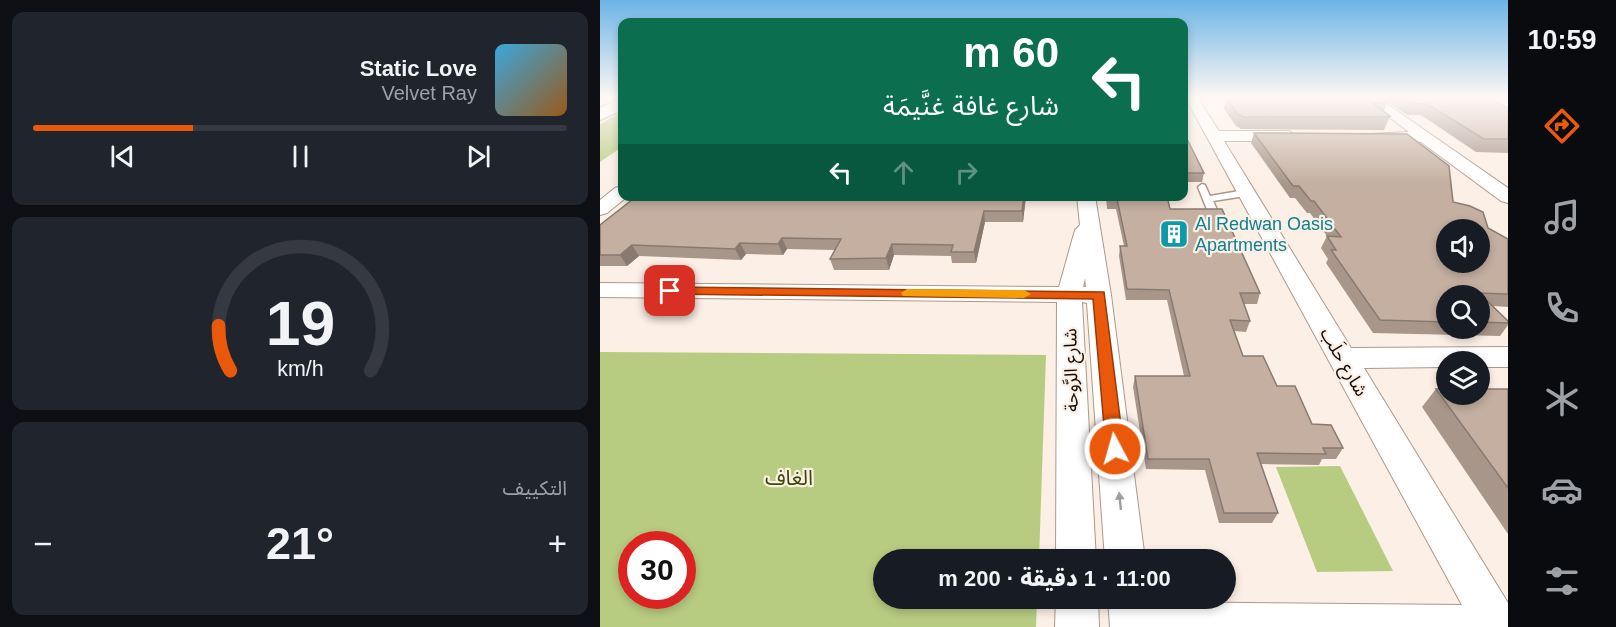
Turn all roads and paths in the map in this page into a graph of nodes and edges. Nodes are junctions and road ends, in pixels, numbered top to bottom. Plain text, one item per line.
1 (1208, 126) edge
2 (1409, 126) edge
3 (1213, 136) junction
4 (1307, 136) edge
5 (1365, 137) edge
6 (1424, 137) junction
7 (1202, 187) edge
8 (1245, 193) junction
9 (618, 195) edge
10 (1508, 197) edge
11 (1208, 199) junction
12 (1087, 207) edge
13 (600, 209) edge
14 (1213, 212) edge
15 (600, 290) edge
16 (1084, 295) junction
17 (1508, 357) edge
18 (1342, 358) junction
19 (1076, 549) edge
20 (1123, 549) edge
21 (1077, 609) edge
22 (1131, 616) edge
23 (1077, 627) edge
24 (1497, 627) edge
25 (1508, 627) edge

1 - 3 street, شارع حلَب
2 - 6 street
3 - 4 street
3 - 8 street, شارع حلَب
5 - 6 street
6 - 10 street
7 - 11 lane
8 - 11 lane
8 - 18 street, شارع حلَب
9 - 13 street
11 - 14 lane
12 - 16 street, شارع الرَّوحة
12 - 16 street, شارع الرَّوحة
15 - 16 street
16 - 19 street, شارع الرَّوحة
20 -> 16 street, شارع الرَّوحة
17 - 18 street
18 - 24 street, شارع حلَب
21 - 23 street
22 - 24 street
24 - 25 street

